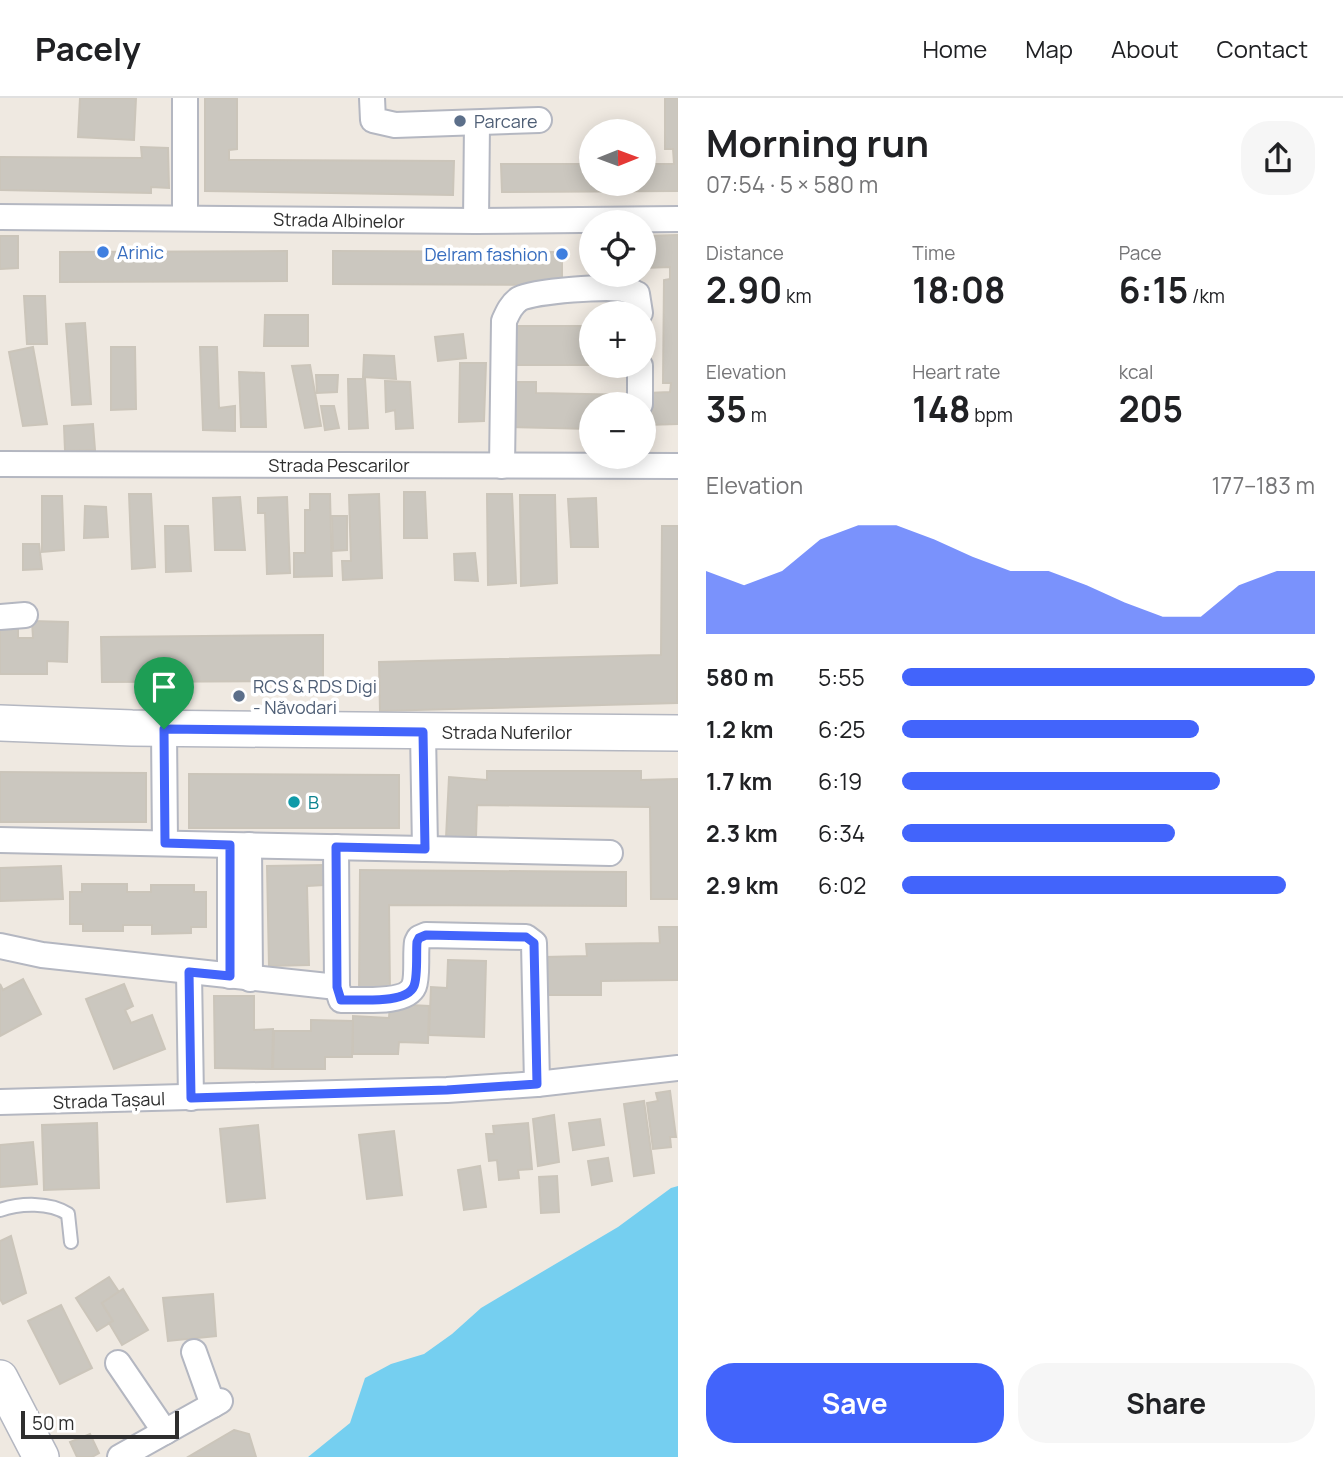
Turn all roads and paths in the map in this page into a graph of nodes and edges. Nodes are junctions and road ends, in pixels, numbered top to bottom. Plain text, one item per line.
1 (185, 98) edge
2 (372, 98) edge
3 (539, 120) dead end
4 (477, 122) junction
5 (0, 217) edge
6 (185, 218) junction
7 (678, 219) edge
8 (476, 221) junction
9 (638, 301) edge
10 (0, 464) edge
11 (579, 464) edge
12 (656, 464) edge
13 (502, 466) junction
14 (678, 466) edge
15 (25, 615) dead end
16 (0, 617) edge
17 (0, 723) edge
18 (164, 729) junction
19 (423, 732) junction
20 (678, 733) edge
21 (0, 840) edge
22 (165, 843) junction
23 (239, 845) junction
24 (336, 847) junction
25 (425, 849) junction
26 (610, 853) dead end
27 (0, 946) edge
28 (189, 972) junction
29 (240, 978) junction
30 (337, 987) junction
31 (678, 1068) edge
32 (537, 1084) junction
33 (191, 1098) junction
34 (0, 1102) edge
35 (0, 1210) edge
36 (71, 1242) dead end
37 (194, 1352) dead end
38 (118, 1363) dead end
39 (0, 1378) edge
40 (165, 1432) junction
41 (41, 1457) edge
42 (120, 1457) edge

1 - 6 street
2 - 4 street
3 - 4 street
4 - 8 street
5 - 6 street, Strada Albinelor
6 - 8 street, Strada Albinelor
7 - 8 street, Strada Albinelor
9 - 13 street
10 - 13 street, Strada Pescarilor
11 - 13 street, Strada Pescarilor
12 - 14 street, Strada Pescarilor
15 - 16 street
17 - 18 street, Strada Nuferilor
18 - 19 street, Strada Nuferilor
18 - 22 street
19 - 20 street, Strada Nuferilor
19 - 25 street
21 - 22 street
22 - 23 street
23 - 24 street
23 - 29 street
24 - 25 street
24 - 30 street
25 - 26 street
27 - 28 street
28 - 29 street
28 - 33 street
29 - 30 street
30 - 32 street
31 - 32 street, Strada Tașaul
32 - 33 street, Strada Tașaul
33 - 34 street, Strada Tașaul
35 - 36 lane
37 - 40 street
38 - 40 street
39 - 41 street
40 - 42 street

